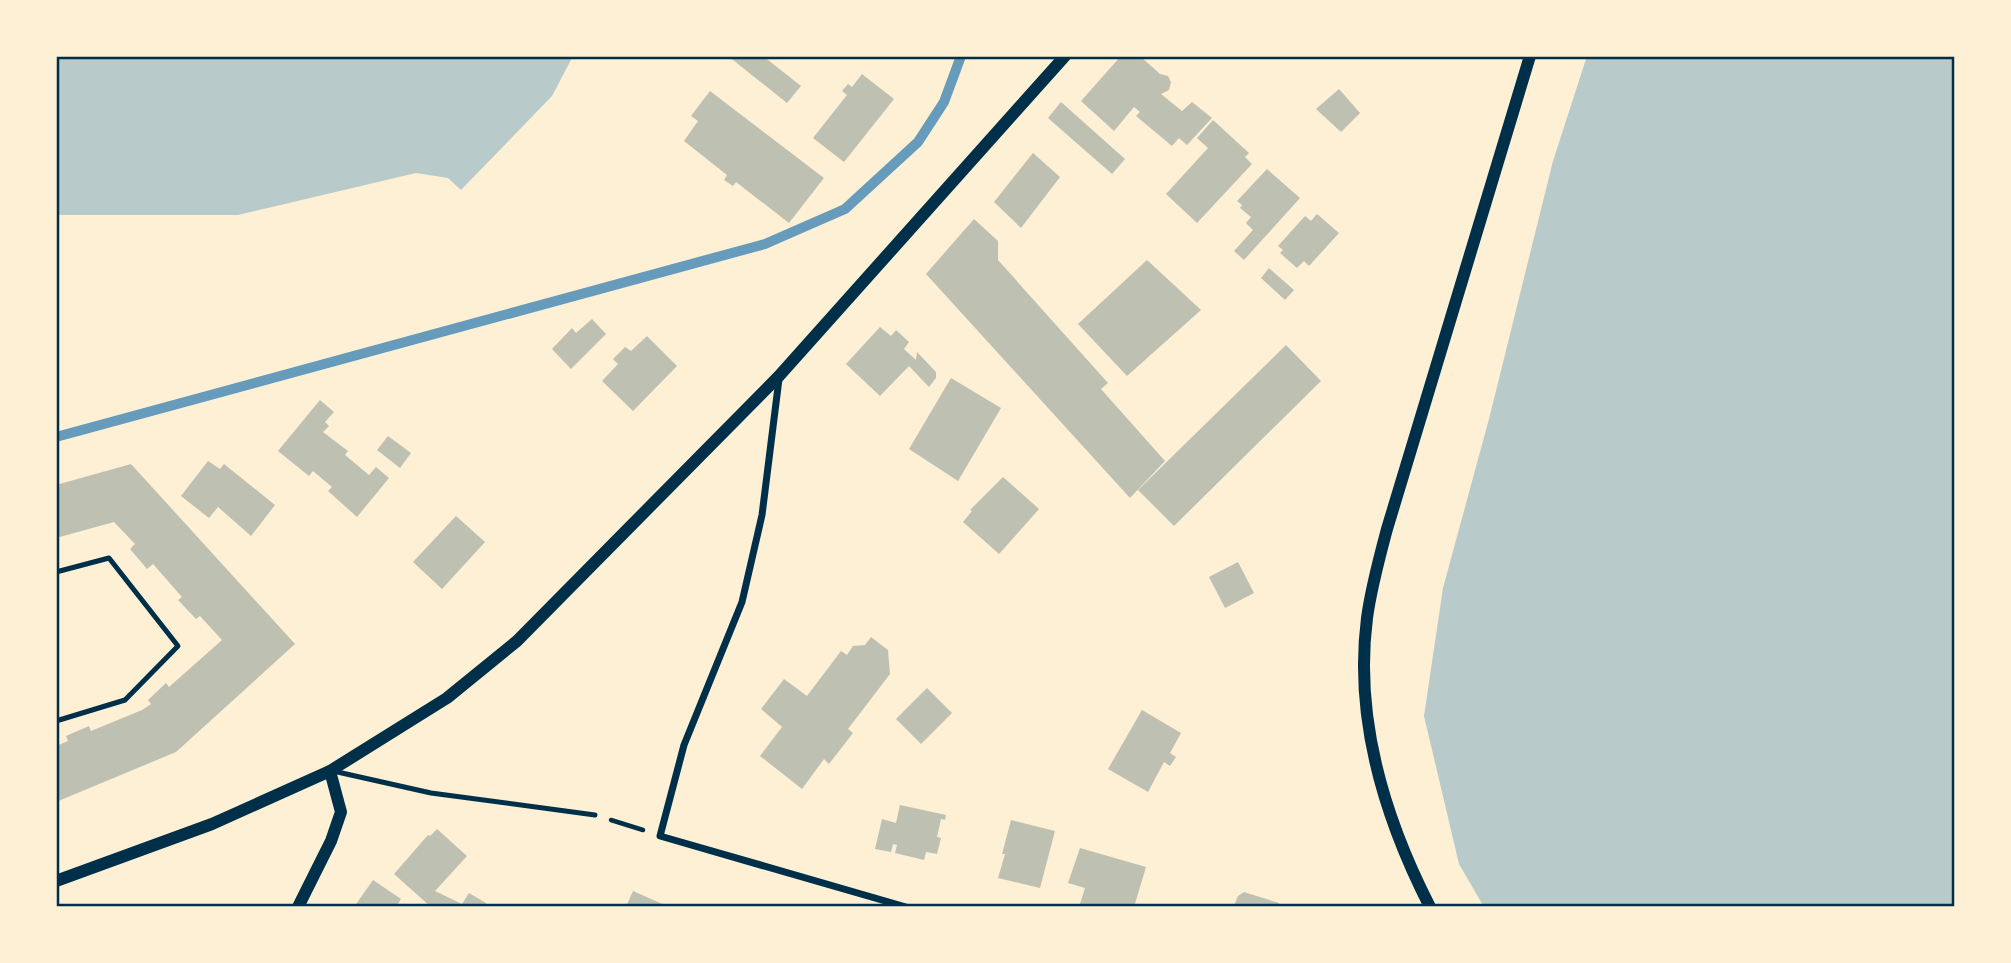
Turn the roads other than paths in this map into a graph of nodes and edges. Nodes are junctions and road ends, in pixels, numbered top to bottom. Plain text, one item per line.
1 (1065, 56) edge
2 (1530, 56) edge
3 (779, 376) junction
4 (56, 572) edge
5 (56, 721) edge
6 (330, 771) junction
7 (595, 815) road end
8 (56, 881) edge
9 (298, 907) edge
10 (906, 907) edge
11 (1430, 907) edge

1 - 3 street
2 - 11 street
3 - 6 street
3 - 10 street
4 - 5 lane
6 - 7 lane
6 - 8 street
6 - 9 street

